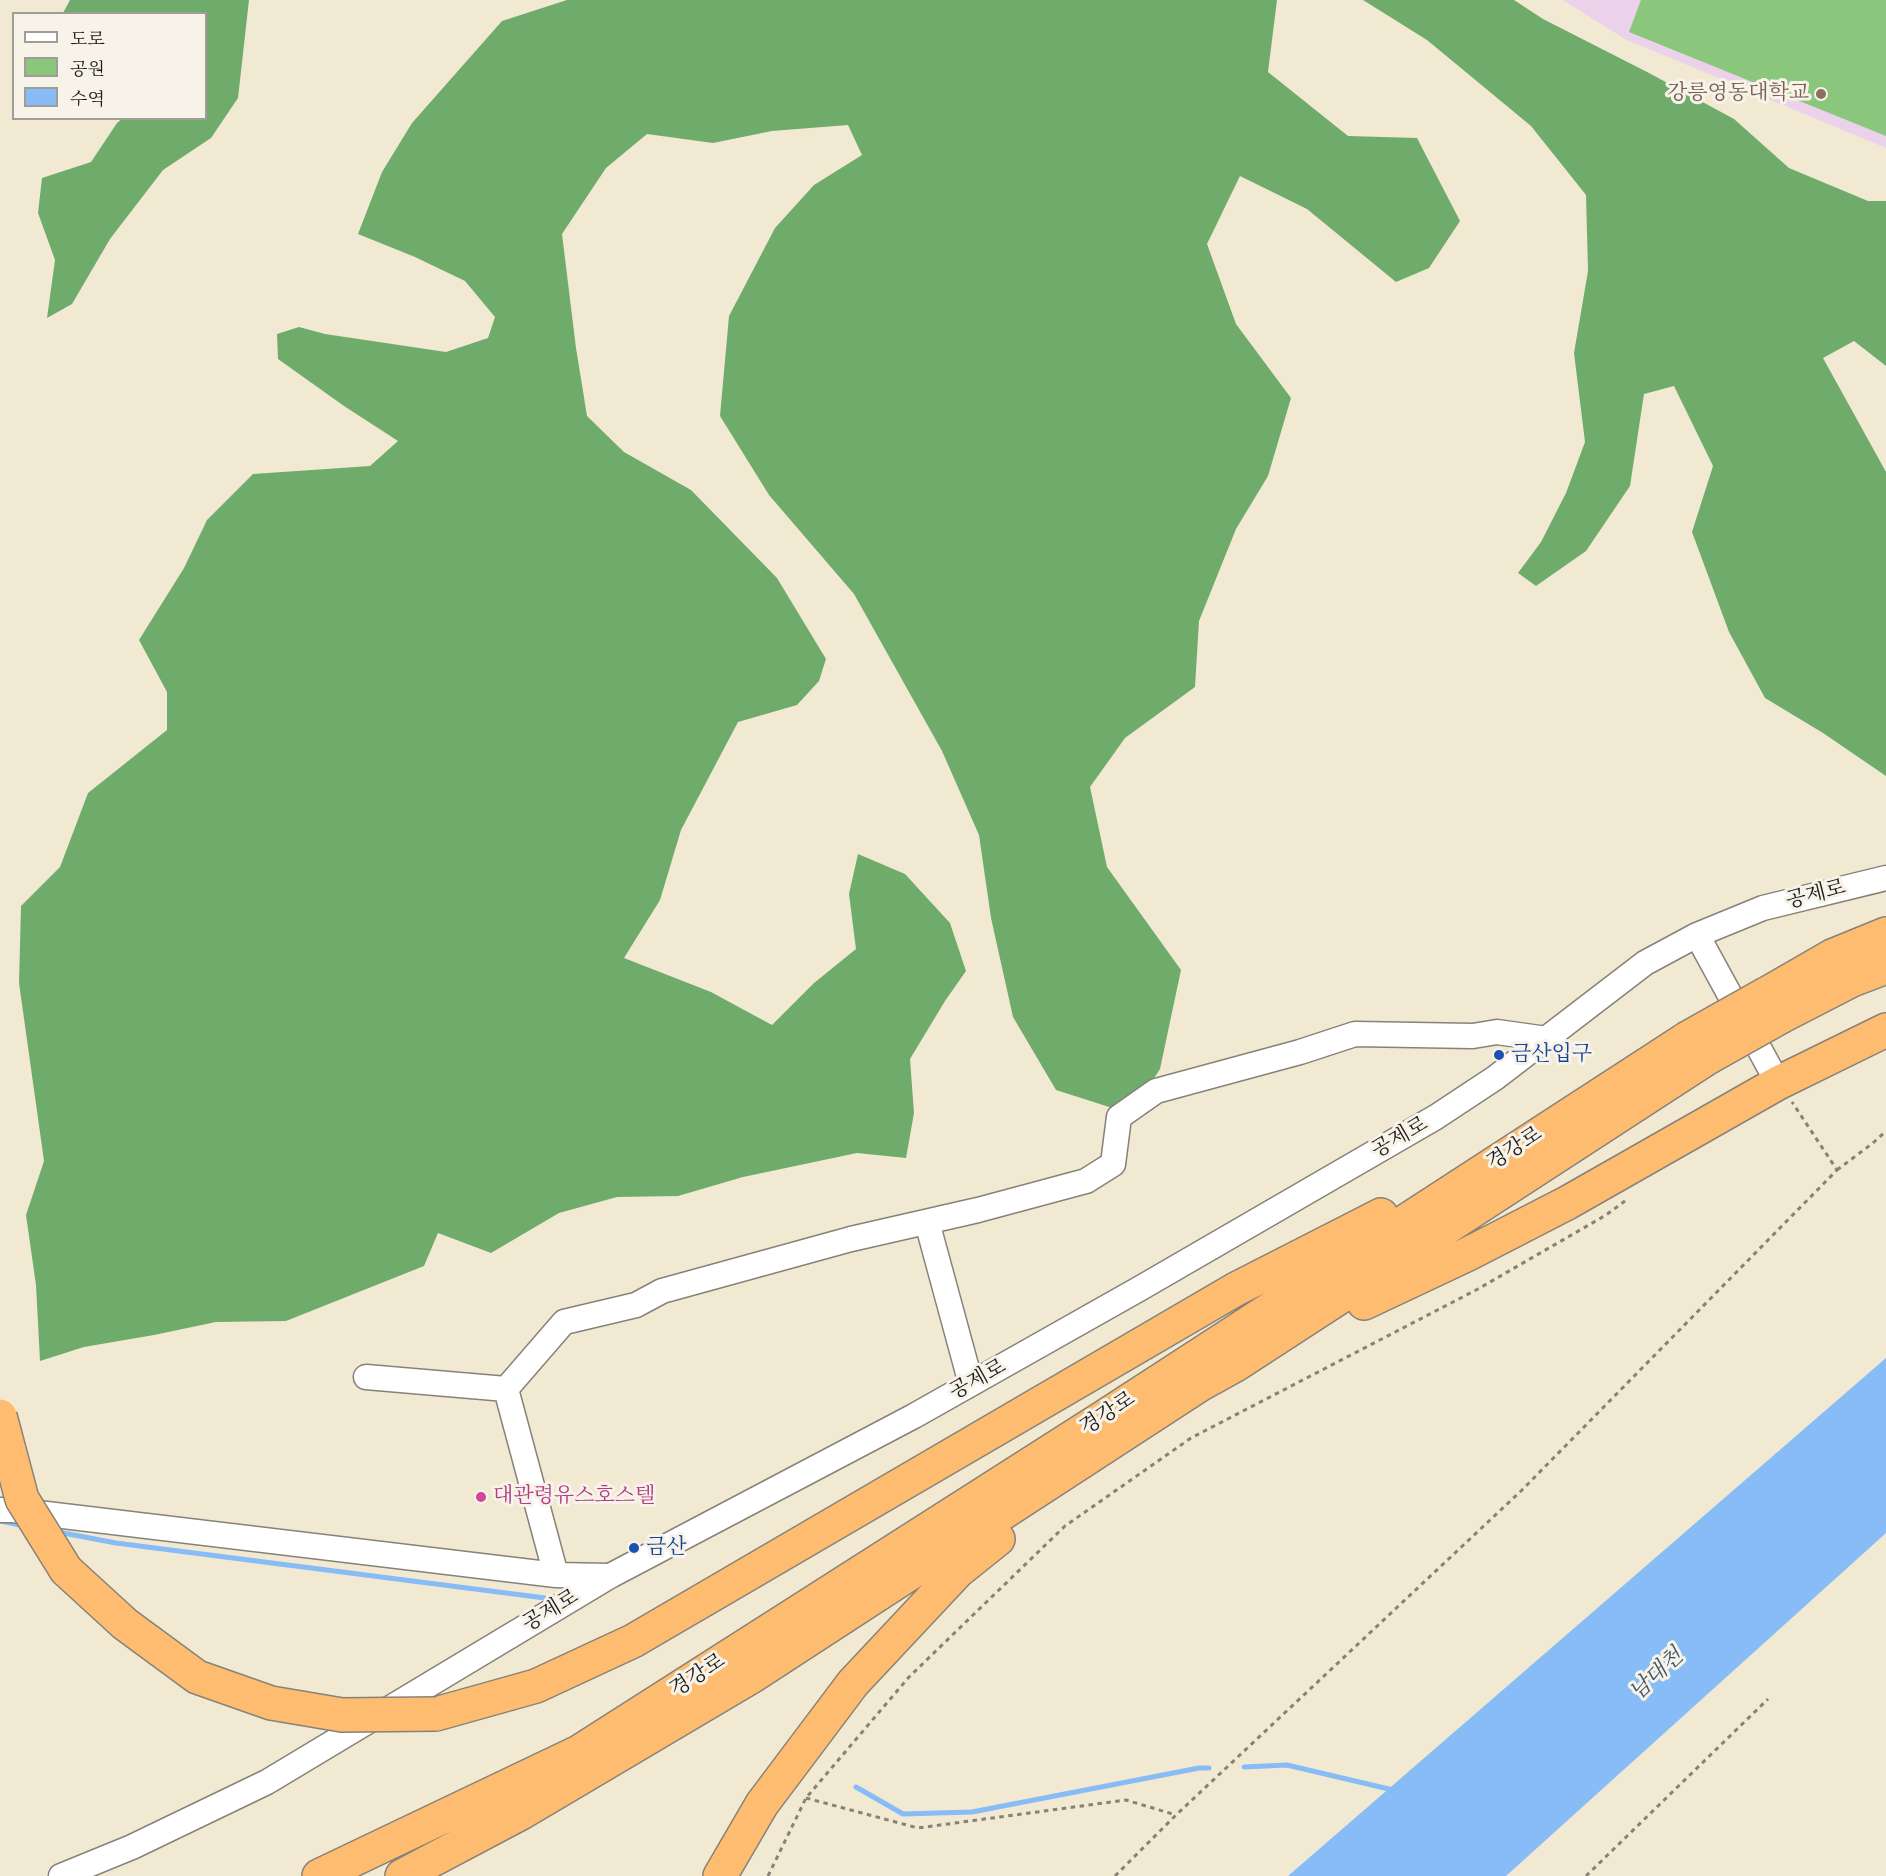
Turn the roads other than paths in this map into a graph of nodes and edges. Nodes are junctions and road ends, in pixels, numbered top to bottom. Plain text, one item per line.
1 (1886, 878) edge
2 (1886, 934) edge
3 (1696, 935) junction
4 (1886, 967) edge
5 (1774, 1005) junction
6 (1886, 1030) edge
7 (1547, 1039) junction
8 (1697, 1048) junction
9 (1778, 1083) junction
10 (1548, 1129) junction
11 (927, 1222) junction
12 (1237, 1364) junction
13 (366, 1377) dead end
14 (971, 1384) junction
15 (1201, 1384) junction
16 (506, 1389) junction
17 (0, 1416) edge
18 (0, 1510) edge
19 (556, 1575) junction
20 (610, 1576) junction
21 (61, 1876) edge
22 (319, 1876) edge
23 (402, 1876) edge
24 (720, 1876) edge

1 - 3 street, 공제로
2 - 5 highway, 경강로
3 - 7 street, 공제로
3 - 9 street
4 - 5 highway, 경강로
5 - 8 highway, 경강로, bridge
6 - 9 highway
7 - 11 street
7 - 14 street, 공제로
8 - 10 highway, 경강로
8 - 12 highway, 경강로
9 - 12 highway
10 - 17 highway, bridge
10 - 22 highway, 경강로
11 - 14 street
11 - 16 street
12 - 15 highway, 경강로
13 - 16 street
14 - 20 street, 공제로
15 - 23 highway, 경강로
15 - 24 highway
16 - 19 street
18 - 19 street
19 - 20 street
20 - 21 street, 공제로

